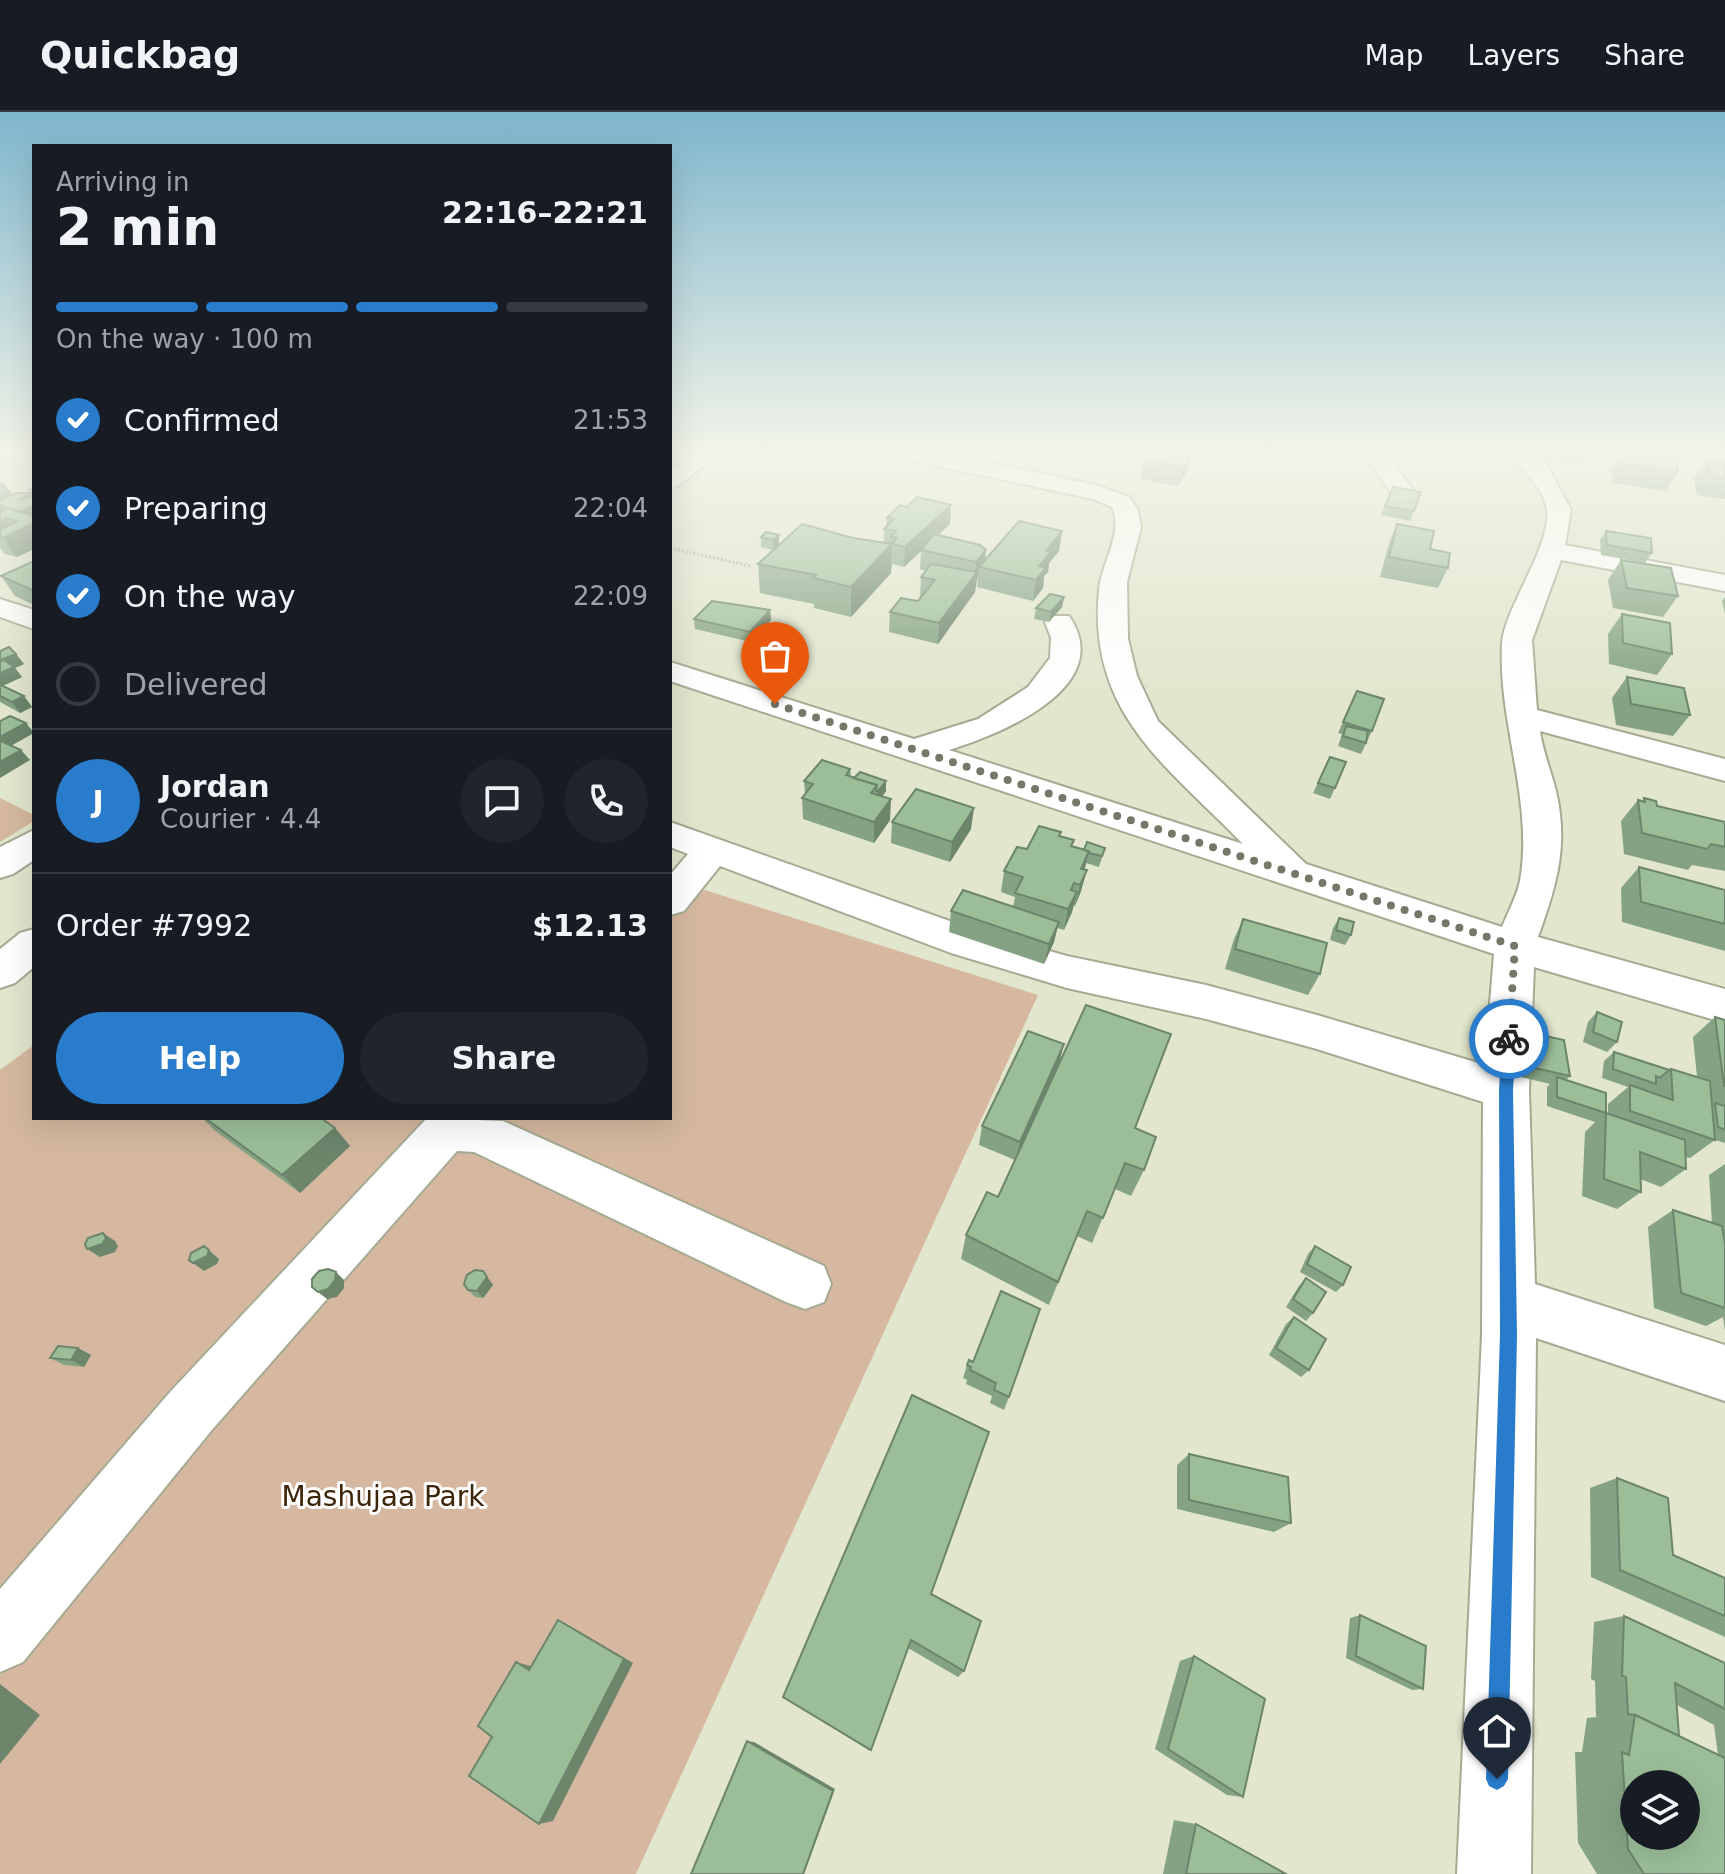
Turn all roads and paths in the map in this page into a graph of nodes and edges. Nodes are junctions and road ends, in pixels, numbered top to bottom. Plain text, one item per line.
1 (1126, 532) edge
2 (1555, 532) edge
3 (672, 548) edge
4 (1551, 550) junction
5 (751, 566) dead end
6 (1725, 583) edge
7 (0, 607) edge
8 (32, 619) edge
9 (1059, 622) dead end
10 (672, 672) edge
11 (1522, 716) junction
12 (913, 750) junction
13 (1725, 770) edge
14 (672, 835) edge
15 (32, 843) edge
16 (713, 849) junction
17 (0, 865) edge
18 (1298, 876) junction
19 (672, 899) edge
20 (32, 946) edge
21 (1515, 946) junction
22 (0, 972) edge
23 (1725, 1006) edge
24 (1506, 1090) junction
25 (480, 1124) edge
26 (805, 1284) dead end
27 (1508, 1302) junction
28 (1725, 1373) edge
29 (0, 1639) edge
30 (1494, 1874) edge

1 - 18 street
2 - 4 street
3 - 5 path
4 - 6 street
4 - 11 street
7 - 8 street
9 - 12 street
10 - 12 street
11 - 13 street
11 - 21 street
12 - 18 street
14 - 16 street
15 - 17 street
16 - 19 street
16 - 24 street
18 - 21 street
20 - 22 street
21 - 23 street
21 - 24 street
24 - 27 street
25 - 26 street
25 - 29 street
27 - 28 street
27 - 30 street

